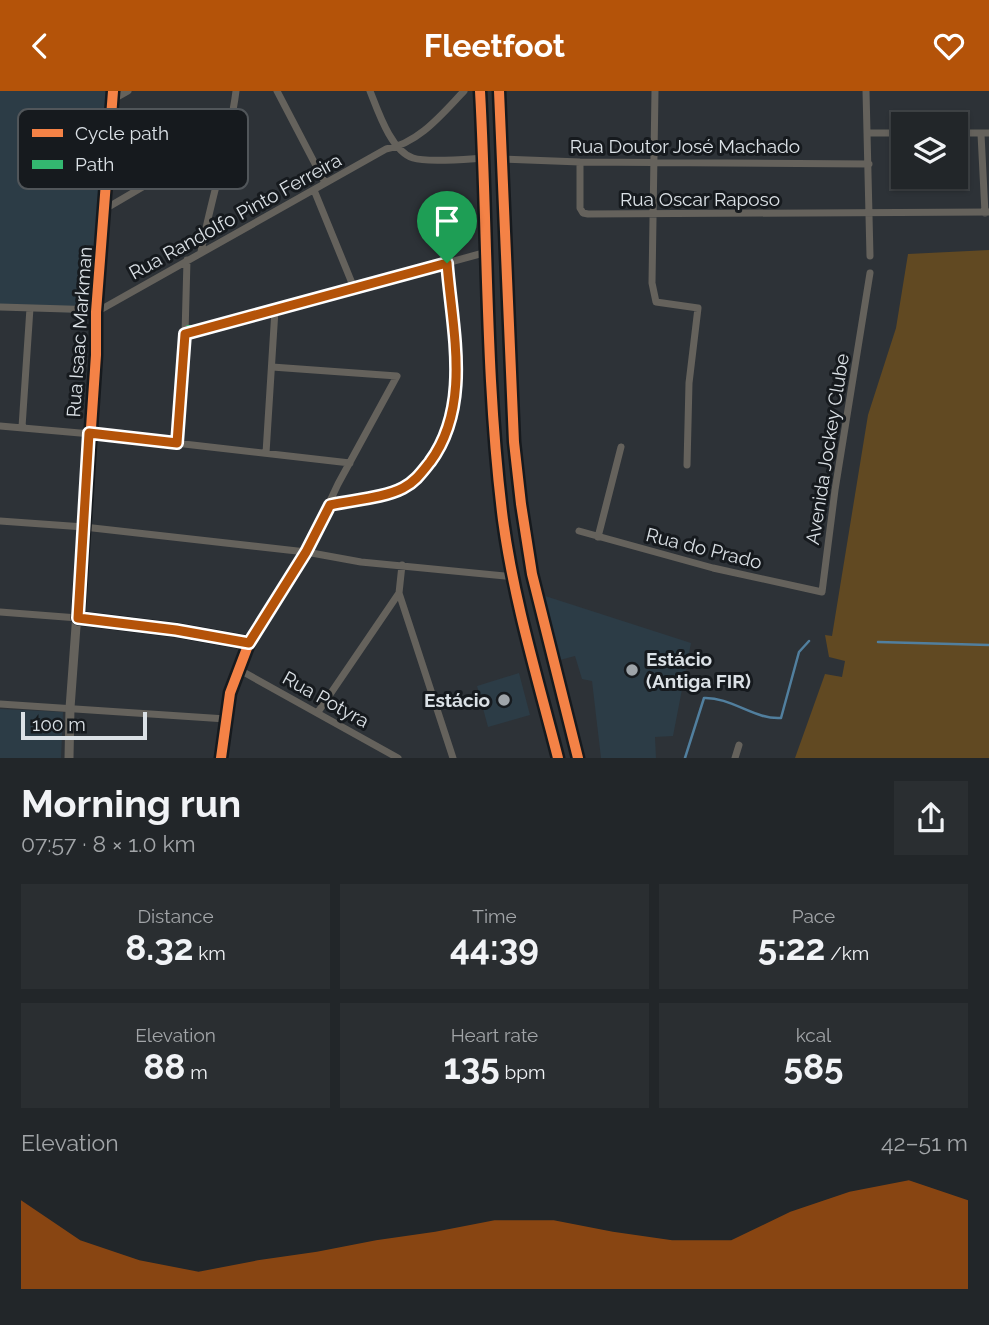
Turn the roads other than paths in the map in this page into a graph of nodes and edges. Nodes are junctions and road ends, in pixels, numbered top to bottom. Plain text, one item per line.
1 (128, 91) edge
2 (236, 91) edge
3 (277, 91) edge
4 (370, 91) edge
5 (464, 91) edge
6 (480, 91) edge
7 (499, 91) edge
8 (655, 91) edge
9 (866, 91) edge
10 (113, 96) edge
11 (233, 109) edge
12 (868, 133) junction
13 (891, 133) edge
14 (985, 133) edge
15 (398, 147) junction
16 (484, 158) junction
17 (501, 159) junction
18 (580, 162) junction
19 (655, 162) junction
20 (869, 163) junction
21 (325, 183) junction
22 (106, 189) edge
23 (139, 189) edge
24 (214, 189) edge
25 (314, 190) junction
26 (105, 209) junction
27 (987, 213) edge
28 (652, 215) junction
29 (869, 215) junction
30 (201, 252) junction
31 (487, 252) junction
32 (870, 256) dead end
33 (187, 260) junction
34 (447, 263) junction
35 (870, 273) dead end
36 (354, 288) junction
37 (0, 307) edge
38 (30, 308) junction
39 (275, 310) junction
40 (96, 311) junction
41 (185, 334) junction
42 (272, 367) junction
43 (0, 426) edge
44 (22, 427) junction
45 (89, 433) junction
46 (177, 443) junction
47 (621, 447) dead end
48 (266, 453) junction
49 (350, 463) junction
50 (687, 465) dead end
51 (330, 505) junction
52 (0, 521) edge
53 (84, 527) junction
54 (579, 531) dead end
55 (598, 537) junction
56 (306, 552) junction
57 (402, 565) junction
58 (514, 577) junction
59 (822, 592) joint
60 (399, 593) junction
61 (0, 612) edge
62 (78, 618) junction
63 (249, 643) junction
64 (238, 669) junction
65 (0, 704) edge
66 (70, 708) junction
67 (318, 712) junction
68 (226, 719) junction
69 (740, 745) dead end
70 (69, 758) edge
71 (221, 758) edge
72 (398, 758) edge
73 (453, 758) edge
74 (558, 758) edge
75 (578, 758) edge
76 (735, 758) edge

1 - 10 street
2 - 11 street
3 - 21 street
4 - 15 street
5 - 15 street, Rua Randolfo Pinto Ferreira
6 - 16 highway
7 - 17 highway
8 - 19 street
9 - 12 street
12 - 13 street
12 - 20 street
14 - 27 street
15 - 16 street
15 - 21 street, Rua Randolfo Pinto Ferreira
16 - 31 highway
17 - 18 street, Rua Doutor José Machado
17 - 75 highway
18 - 19 street, Rua Doutor José Machado
18 - 28 street, Rua Oscar Raposo
19 - 20 street, Rua Doutor José Machado
19 - 28 street
20 - 29 street
21 - 25 street, Rua Randolfo Pinto Ferreira
22 - 26 street, Rua Isaac Markman
23 - 26 street
24 - 30 street
25 - 30 street, Rua Randolfo Pinto Ferreira
25 - 36 street
26 - 40 street, Rua Isaac Markman
27 - 29 street, Rua Oscar Raposo
28 - 29 street, Rua Oscar Raposo
28 - 50 street
29 - 32 street
30 - 33 street, Rua Randolfo Pinto Ferreira
31 - 34 street
31 - 58 highway
33 - 40 street, Rua Randolfo Pinto Ferreira
33 - 41 street
34 - 36 street
34 - 51 street
35 - 59 street, Avenida Jockey Clube
36 - 39 street
37 - 38 street
38 - 40 street
38 - 44 street
39 - 41 street
39 - 42 street
40 - 45 street, Rua Isaac Markman
41 - 46 street
42 - 48 street
42 - 49 street
43 - 44 street
44 - 45 street
45 - 46 street
45 - 53 street, Rua Isaac Markman
46 - 48 street
47 - 55 street
48 - 49 street
49 - 51 street
51 - 56 street
52 - 53 street
53 - 56 street
53 - 62 street, Rua Isaac Markman
54 - 55 street, Rua do Prado
55 - 59 street, Rua do Prado
56 - 57 street
56 - 63 street
57 - 58 street
57 - 60 street
58 - 74 highway
60 - 67 street
60 - 73 street
61 - 62 street
62 - 63 street
62 - 66 street, Rua Isaac Markman
63 - 64 street
64 - 67 street, Rua Potyra
64 - 68 street
65 - 66 street
66 - 68 street
66 - 70 street, Rua Isaac Markman
67 - 72 street, Rua Potyra
68 - 71 street
69 - 76 street

